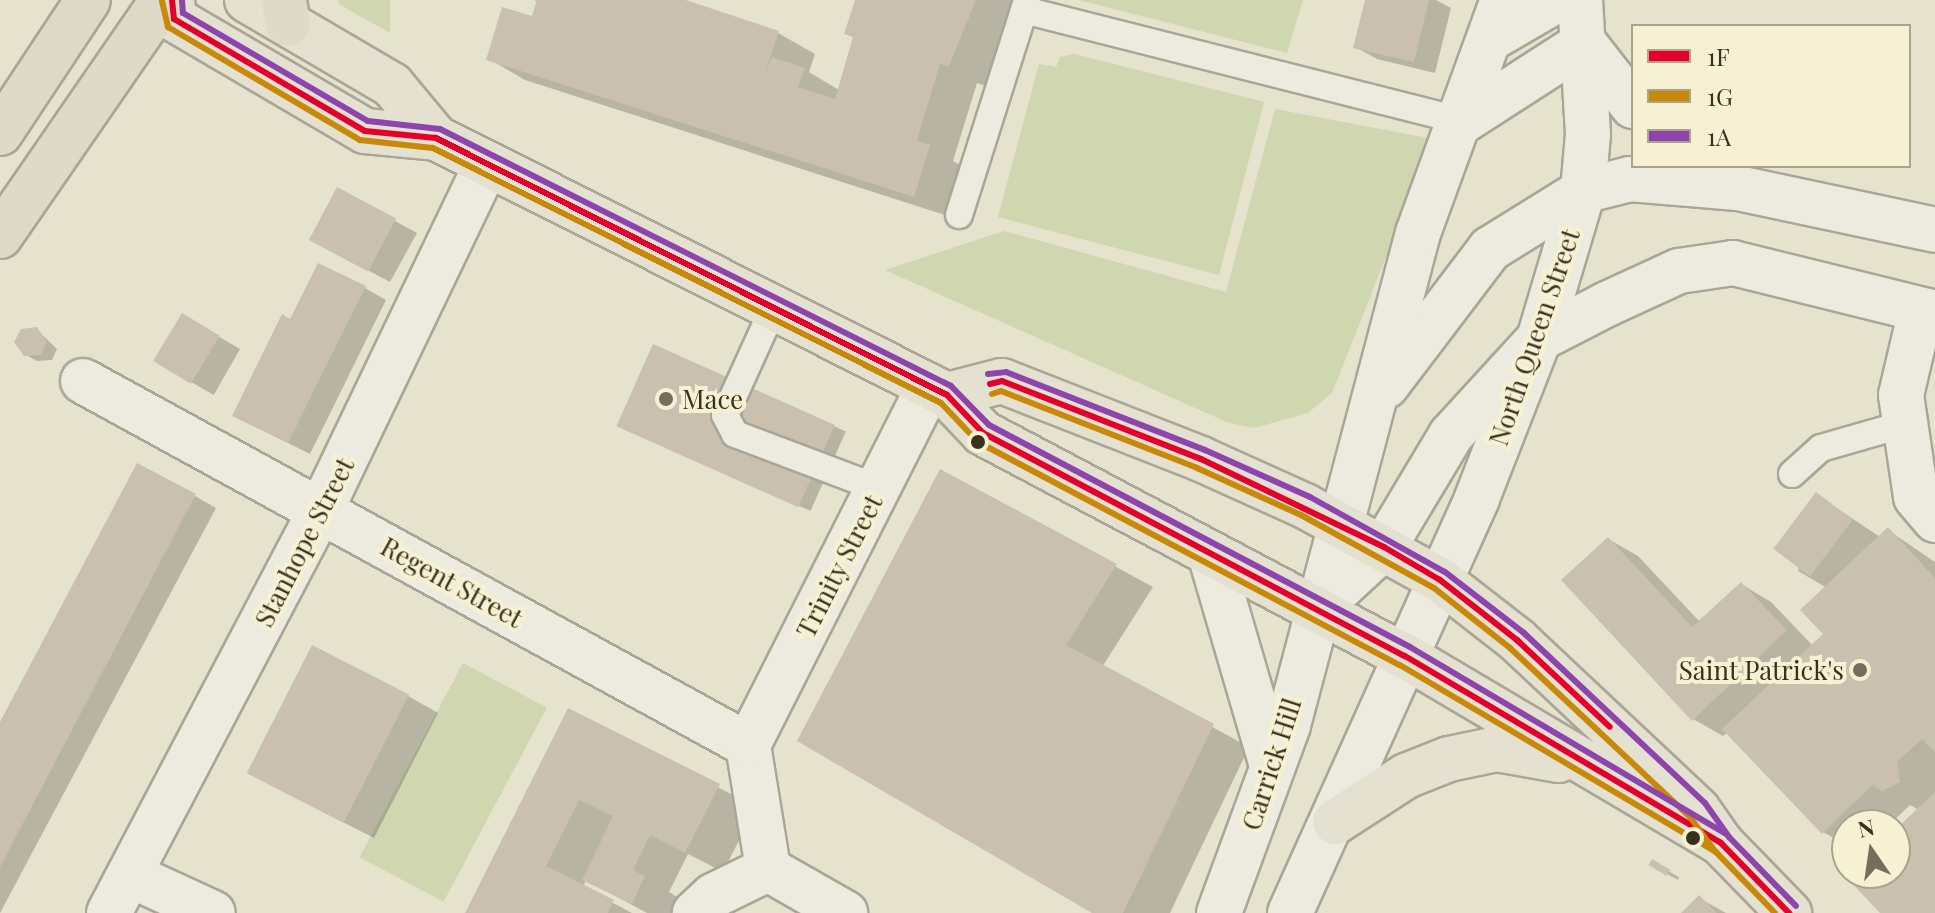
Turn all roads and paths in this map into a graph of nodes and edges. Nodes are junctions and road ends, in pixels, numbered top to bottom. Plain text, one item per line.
1 (88, 0) edge
2 (163, 0) edge
3 (172, 0) edge
4 (247, 0) edge
5 (1557, 0) edge
6 (1580, 0) edge
7 (1025, 5) edge
8 (286, 12) edge
9 (1496, 20) edge
10 (1584, 43) junction
11 (1631, 103) edge
12 (1463, 121) junction
13 (0, 133) edge
14 (436, 138) junction
15 (487, 164) junction
16 (1724, 177) edge
17 (1583, 191) junction
18 (959, 215) dead end
19 (1935, 230) edge
20 (0, 236) edge
21 (773, 309) junction
22 (1928, 312) edge
23 (1539, 339) junction
24 (83, 381) dead end
25 (938, 391) junction
26 (1374, 400) junction
27 (1904, 424) junction
28 (1792, 474) dead end
29 (878, 488) junction
30 (321, 510) junction
31 (1935, 520) edge
32 (1339, 526) junction
33 (1384, 547) junction
34 (1211, 557) junction
35 (1440, 580) junction
36 (1314, 612) junction
37 (1405, 656) junction
38 (748, 745) junction
39 (1581, 764) junction
40 (1272, 766) junction
41 (1335, 822) junction
42 (1721, 843) junction
43 (766, 848) junction
44 (130, 875) junction
45 (109, 913) edge
46 (213, 913) edge
47 (695, 913) edge
48 (845, 913) edge
49 (1219, 913) edge
50 (1290, 913) edge
51 (1789, 913) edge

1 - 13 highway
2 - 20 highway
3 - 14 main road
4 - 8 main road
5 - 9 main road
6 - 10 main road, North Queen Street
7 - 12 lane
7 - 18 lane
8 - 14 main road
9 - 12 main road
10 - 11 main road
10 - 12 main road
10 - 17 main road, North Queen Street
12 - 26 main road
14 - 15 main road
15 - 21 main road
15 - 30 main road, Stanhope Street
16 - 17 main road
16 - 19 main road
17 - 23 main road, North Queen Street
17 - 26 main road
21 - 25 main road
21 - 29 lane
22 - 23 main road
22 - 27 main road
23 - 33 main road
23 - 35 main road, North Queen Street
24 - 30 main road, Regent Street
25 - 29 main road, Trinity Street
25 - 32 main road
25 - 34 main road
26 - 32 main road
27 - 28 lane
27 - 31 main road
29 - 38 main road, Trinity Street
30 - 38 main road, Regent Street
30 - 44 main road, Stanhope Street
32 - 33 main road
32 - 36 main road
33 - 35 main road
33 - 36 main road
34 - 36 main road
34 - 40 main road
35 - 37 main road, North Queen Street
35 - 42 main road
36 - 37 main road
36 - 40 main road, Carrick Hill
37 - 39 main road
37 - 41 main road
38 - 43 main road
39 - 41 main road
39 - 42 main road
40 - 49 main road, Carrick Hill
41 - 50 main road
42 - 51 main road
43 - 47 main road
43 - 48 main road
44 - 45 main road, Stanhope Street
44 - 46 main road

